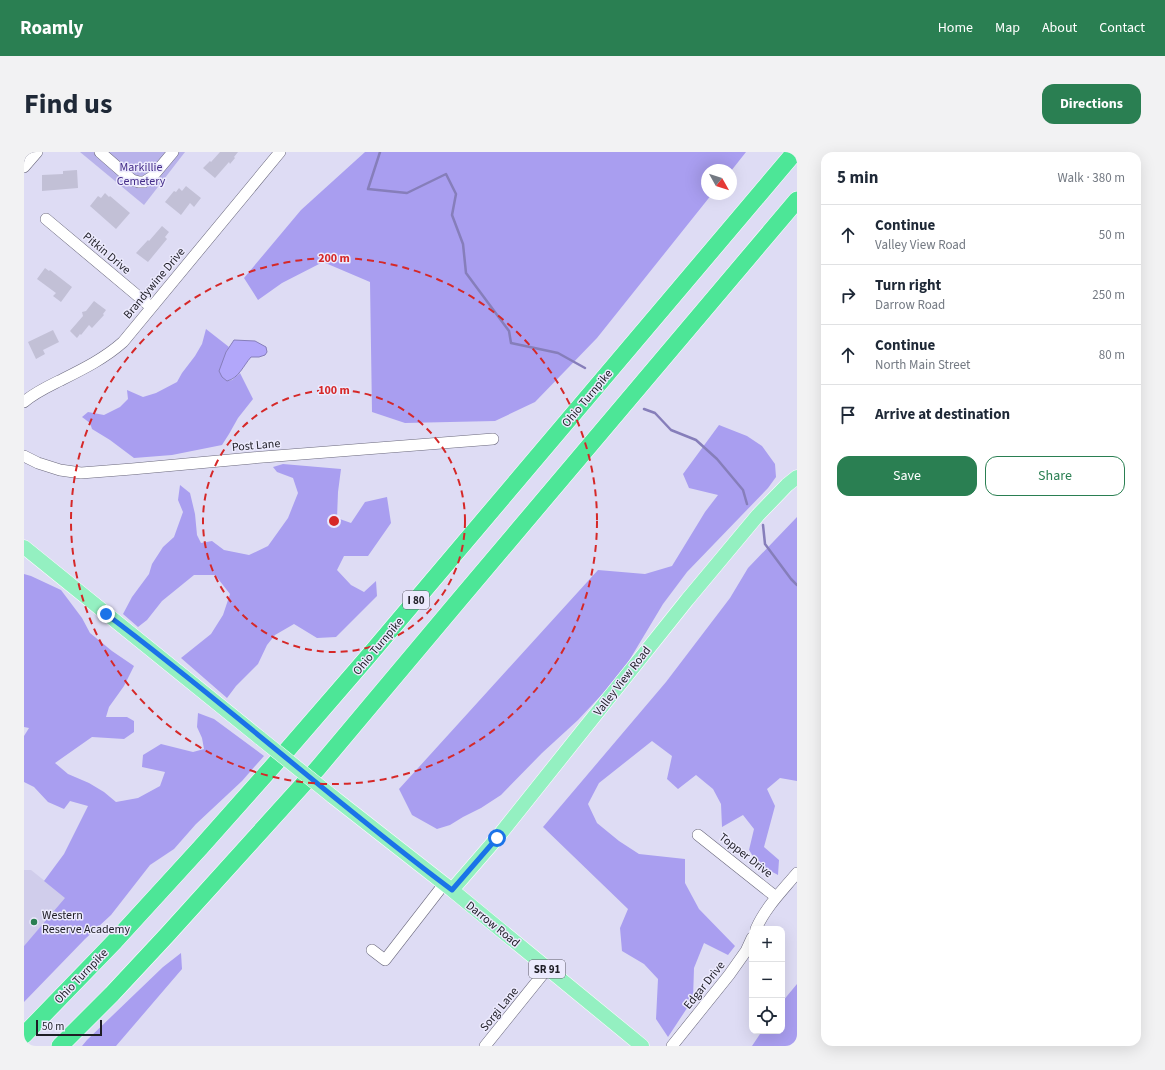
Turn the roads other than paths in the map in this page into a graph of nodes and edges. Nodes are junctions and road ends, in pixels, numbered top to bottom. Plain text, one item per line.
1 (37, 152) edge
2 (100, 152) edge
3 (173, 152) edge
4 (280, 152) edge
5 (795, 152) edge
6 (24, 167) edge
7 (797, 200) edge
8 (46, 220) dead end
9 (152, 307) junction
10 (24, 402) edge
11 (493, 439) dead end
12 (24, 456) edge
13 (797, 477) edge
14 (24, 547) edge
15 (698, 835) dead end
16 (797, 873) edge
17 (448, 887) junction
18 (776, 897) junction
19 (757, 926) edge
20 (749, 944) edge
21 (372, 950) dead end
22 (548, 969) junction
23 (24, 1036) edge
24 (60, 1046) edge
25 (485, 1046) edge
26 (642, 1046) edge
27 (672, 1046) edge

1 - 6 street
2 - 3 street
4 - 9 street, Brandywine Drive
5 - 23 highway, Ohio Turnpike / I 80
7 - 24 highway, I 80
8 - 9 street, Pitkin Drive
9 - 10 street, Brandywine Drive
11 - 12 street, Post Lane
13 - 17 main road, Valley View Road
14 - 17 main road, Darrow Road / SR 91, bridge
15 - 18 street, Topper Drive
16 - 18 street
17 - 21 street
17 - 22 main road, Darrow Road / SR 91
18 - 19 street
20 - 27 street, Edgar Drive
22 - 25 street, Sorgi Lane
22 - 26 main road, Darrow Road / SR 91

